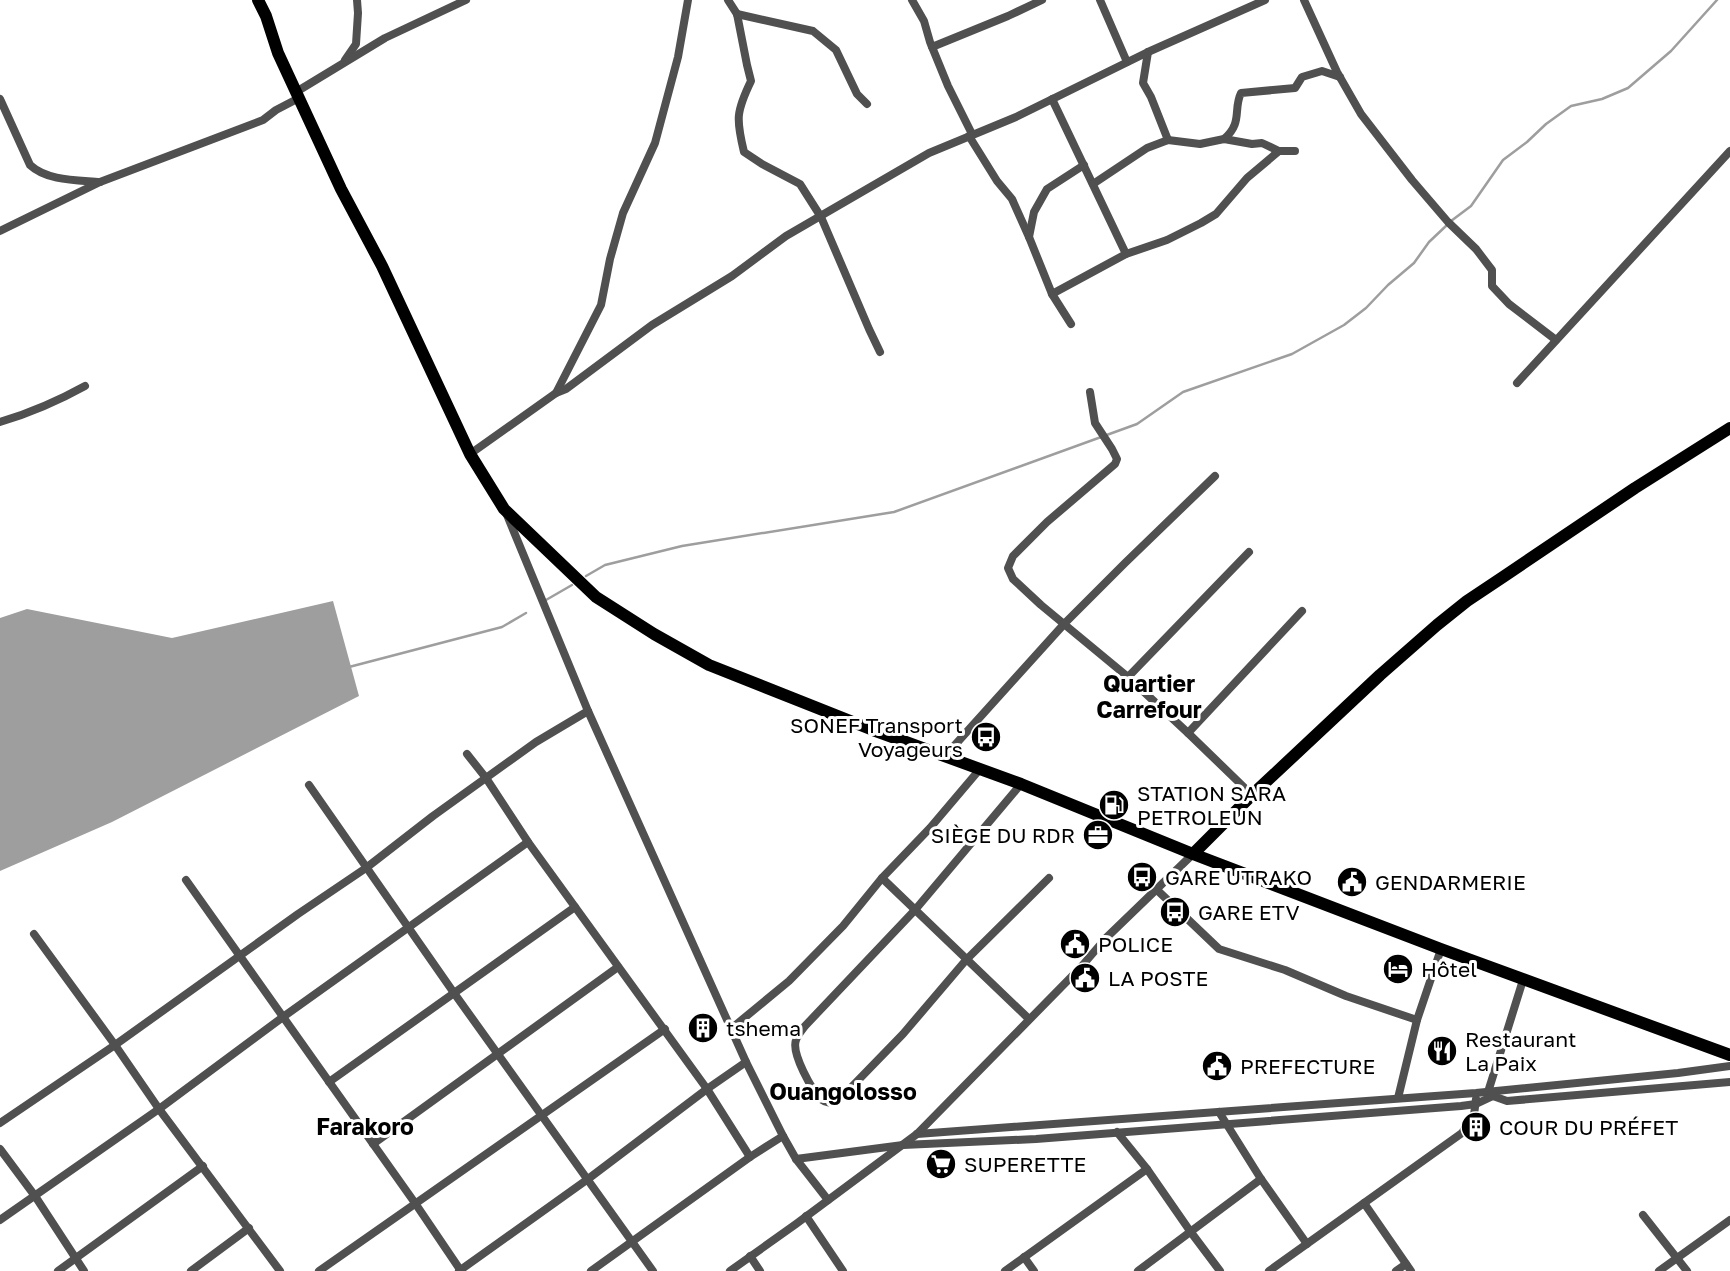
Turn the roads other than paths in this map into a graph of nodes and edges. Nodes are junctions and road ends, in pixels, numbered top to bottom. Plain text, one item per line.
1 (258, 0) edge
2 (357, 0) edge
3 (466, 0) edge
4 (688, 0) edge
5 (728, 0) edge
6 (912, 0) edge
7 (1042, 0) edge
8 (1100, 0) edge
9 (1265, 0) edge
10 (1304, 0) edge
11 (737, 14) junction
12 (932, 47) junction
13 (1148, 52) junction
14 (1127, 62) junction
15 (342, 64) junction
16 (1340, 77) junction
17 (298, 95) junction
18 (0, 99) edge
19 (1052, 99) junction
20 (867, 104) dead end
21 (971, 135) junction
22 (1224, 139) junction
23 (1168, 140) junction
24 (1279, 151) junction
25 (1295, 151) dead end
26 (1730, 151) edge
27 (1084, 165) junction
28 (100, 182) junction
29 (1093, 184) junction
30 (821, 217) junction
31 (0, 231) edge
32 (1029, 237) junction
33 (1126, 254) junction
34 (1052, 294) junction
35 (1071, 324) dead end
36 (1556, 340) junction
37 (880, 352) dead end
38 (1517, 383) dead end
39 (85, 386) dead end
40 (1090, 392) dead end
41 (556, 393) junction
42 (0, 422) edge
43 (1730, 428) edge
44 (470, 454) junction
45 (1215, 476) dead end
46 (504, 509) junction
47 (1249, 552) dead end
48 (1302, 611) dead end
49 (1065, 624) junction
50 (1128, 677) junction
51 (588, 711) junction
52 (1188, 733) junction
53 (467, 754) dead end
54 (944, 756) junction
55 (981, 769) junction
56 (485, 778) junction
57 (309, 785) dead end
58 (1021, 785) junction
59 (1252, 795) junction
60 (528, 842) junction
61 (1194, 854) junction
62 (366, 868) junction
63 (882, 878) junction
64 (1049, 878) dead end
65 (186, 880) dead end
66 (1156, 889) junction
67 (575, 907) junction
68 (915, 910) junction
69 (408, 927) junction
70 (34, 934) dead end
71 (1441, 949) junction
72 (240, 955) junction
73 (966, 960) junction
74 (618, 967) junction
75 (1523, 979) junction
76 (454, 993) junction
77 (283, 1017) junction
78 (1029, 1019) junction
79 (1417, 1020) junction
80 (732, 1028) junction
81 (665, 1029) junction
82 (115, 1045) junction
83 (498, 1055) junction
84 (1730, 1055) edge
85 (746, 1062) junction
86 (1730, 1066) edge
87 (329, 1082) junction
88 (1730, 1082) edge
89 (707, 1089) junction
90 (1488, 1091) junction
91 (1476, 1093) junction
92 (1398, 1098) junction
93 (1476, 1104) junction
94 (159, 1109) junction
95 (1219, 1112) junction
96 (542, 1115) junction
97 (0, 1123) edge
98 (1226, 1125) junction
99 (1117, 1132) junction
100 (917, 1134) junction
101 (783, 1136) junction
102 (373, 1144) junction
103 (903, 1145) junction
104 (0, 1149) edge
105 (750, 1157) junction
106 (796, 1159) junction
107 (203, 1166) junction
108 (1147, 1169) junction
109 (587, 1179) junction
110 (1261, 1179) junction
111 (35, 1196) junction
112 (828, 1200) junction
113 (415, 1203) junction
114 (1364, 1203) junction
115 (1643, 1215) dead end
116 (806, 1216) junction
117 (0, 1220) edge
118 (1730, 1220) edge
119 (248, 1228) junction
120 (1190, 1231) junction
121 (632, 1242) junction
122 (1307, 1244) junction
123 (750, 1256) junction
124 (1024, 1257) junction
125 (75, 1258) junction
126 (1678, 1258) junction
127 (1409, 1267) edge
128 (58, 1271) edge
129 (84, 1271) edge
130 (191, 1271) edge
131 (280, 1271) edge
132 (319, 1271) edge
133 (460, 1271) edge
134 (591, 1271) edge
135 (653, 1271) edge
136 (730, 1271) edge
137 (760, 1271) edge
138 (843, 1271) edge
139 (1005, 1271) edge
140 (1034, 1271) edge
141 (1138, 1271) edge
142 (1220, 1271) edge
143 (1269, 1271) edge
144 (1396, 1271) edge
145 (1659, 1271) edge
146 (1687, 1271) edge

1 - 17 highway
2 - 15 street
3 - 15 street
4 - 41 street
5 - 11 street
6 - 12 street
7 - 12 street
8 - 14 street
9 - 13 street
10 - 16 street
11 - 20 street
11 - 30 street
12 - 21 street
13 - 14 street
13 - 23 street
14 - 19 street
15 - 17 street
16 - 22 street
16 - 36 street
17 - 28 street
17 - 44 highway
18 - 28 street
19 - 21 street
19 - 27 street
21 - 30 street
21 - 32 street
22 - 23 street
22 - 24 street
23 - 29 street
24 - 25 street
24 - 33 street
26 - 36 street
27 - 29 street
27 - 32 street
28 - 31 street
29 - 33 street
30 - 37 street
30 - 41 street
32 - 34 street
33 - 34 street
34 - 35 street
36 - 38 street
39 - 42 street
40 - 49 street
41 - 44 street
43 - 59 highway
44 - 46 highway
45 - 49 street
46 - 51 street
46 - 54 highway
47 - 50 street
48 - 52 street
49 - 50 street
49 - 54 street
50 - 52 street
51 - 56 street
51 - 80 street
52 - 59 street
53 - 56 street
54 - 55 highway
55 - 58 highway
55 - 63 street
56 - 60 street
56 - 62 street
57 - 62 street
58 - 61 highway
58 - 68 street
59 - 61 highway
60 - 67 street
60 - 69 street
61 - 66 street
61 - 71 highway
62 - 69 street
62 - 72 street
63 - 68 street
63 - 80 street
64 - 73 street
65 - 72 street
66 - 78 street
66 - 79 street
67 - 74 street
67 - 76 street
68 - 73 street
68 - 73 street
69 - 76 street
69 - 77 street
70 - 82 street
71 - 75 highway
71 - 79 street
72 - 77 street
72 - 82 street
73 - 78 street
74 - 81 street
74 - 83 street
75 - 84 highway
75 - 90 street
76 - 83 street
76 - 87 street
77 - 87 street
77 - 94 street
78 - 100 street
79 - 92 street
80 - 85 street
81 - 89 street
81 - 96 street
82 - 94 street
82 - 97 street
83 - 96 street
83 - 102 street
85 - 89 street
85 - 101 street
86 - 90 street
87 - 102 street
88 - 93 street
89 - 105 street
89 - 109 street
90 - 91 street
91 - 92 street
91 - 93 street
92 - 95 street
93 - 98 street
93 - 114 street
94 - 107 street
94 - 111 street
95 - 98 street
95 - 100 street
96 - 109 street
96 - 113 street
98 - 99 street
98 - 110 street
99 - 103 street
99 - 108 street
100 - 103 street
101 - 105 street
101 - 106 street
102 - 113 street
103 - 106 street
103 - 112 street
104 - 111 street
105 - 121 street
106 - 112 street
107 - 119 street
107 - 125 street
108 - 120 street
108 - 124 street
109 - 121 street
109 - 133 street
110 - 120 street
110 - 122 street
111 - 117 street
111 - 125 street
112 - 116 street
113 - 132 street
113 - 133 street
114 - 122 street
114 - 127 street
115 - 126 street
116 - 123 street
116 - 138 street
118 - 126 street
119 - 130 street
119 - 131 street
120 - 141 street
120 - 142 street
121 - 134 street
121 - 135 street
122 - 143 street
123 - 136 street
123 - 137 street
124 - 139 street
124 - 140 street
125 - 128 street
125 - 129 street
126 - 145 street
126 - 146 street
127 - 144 street

